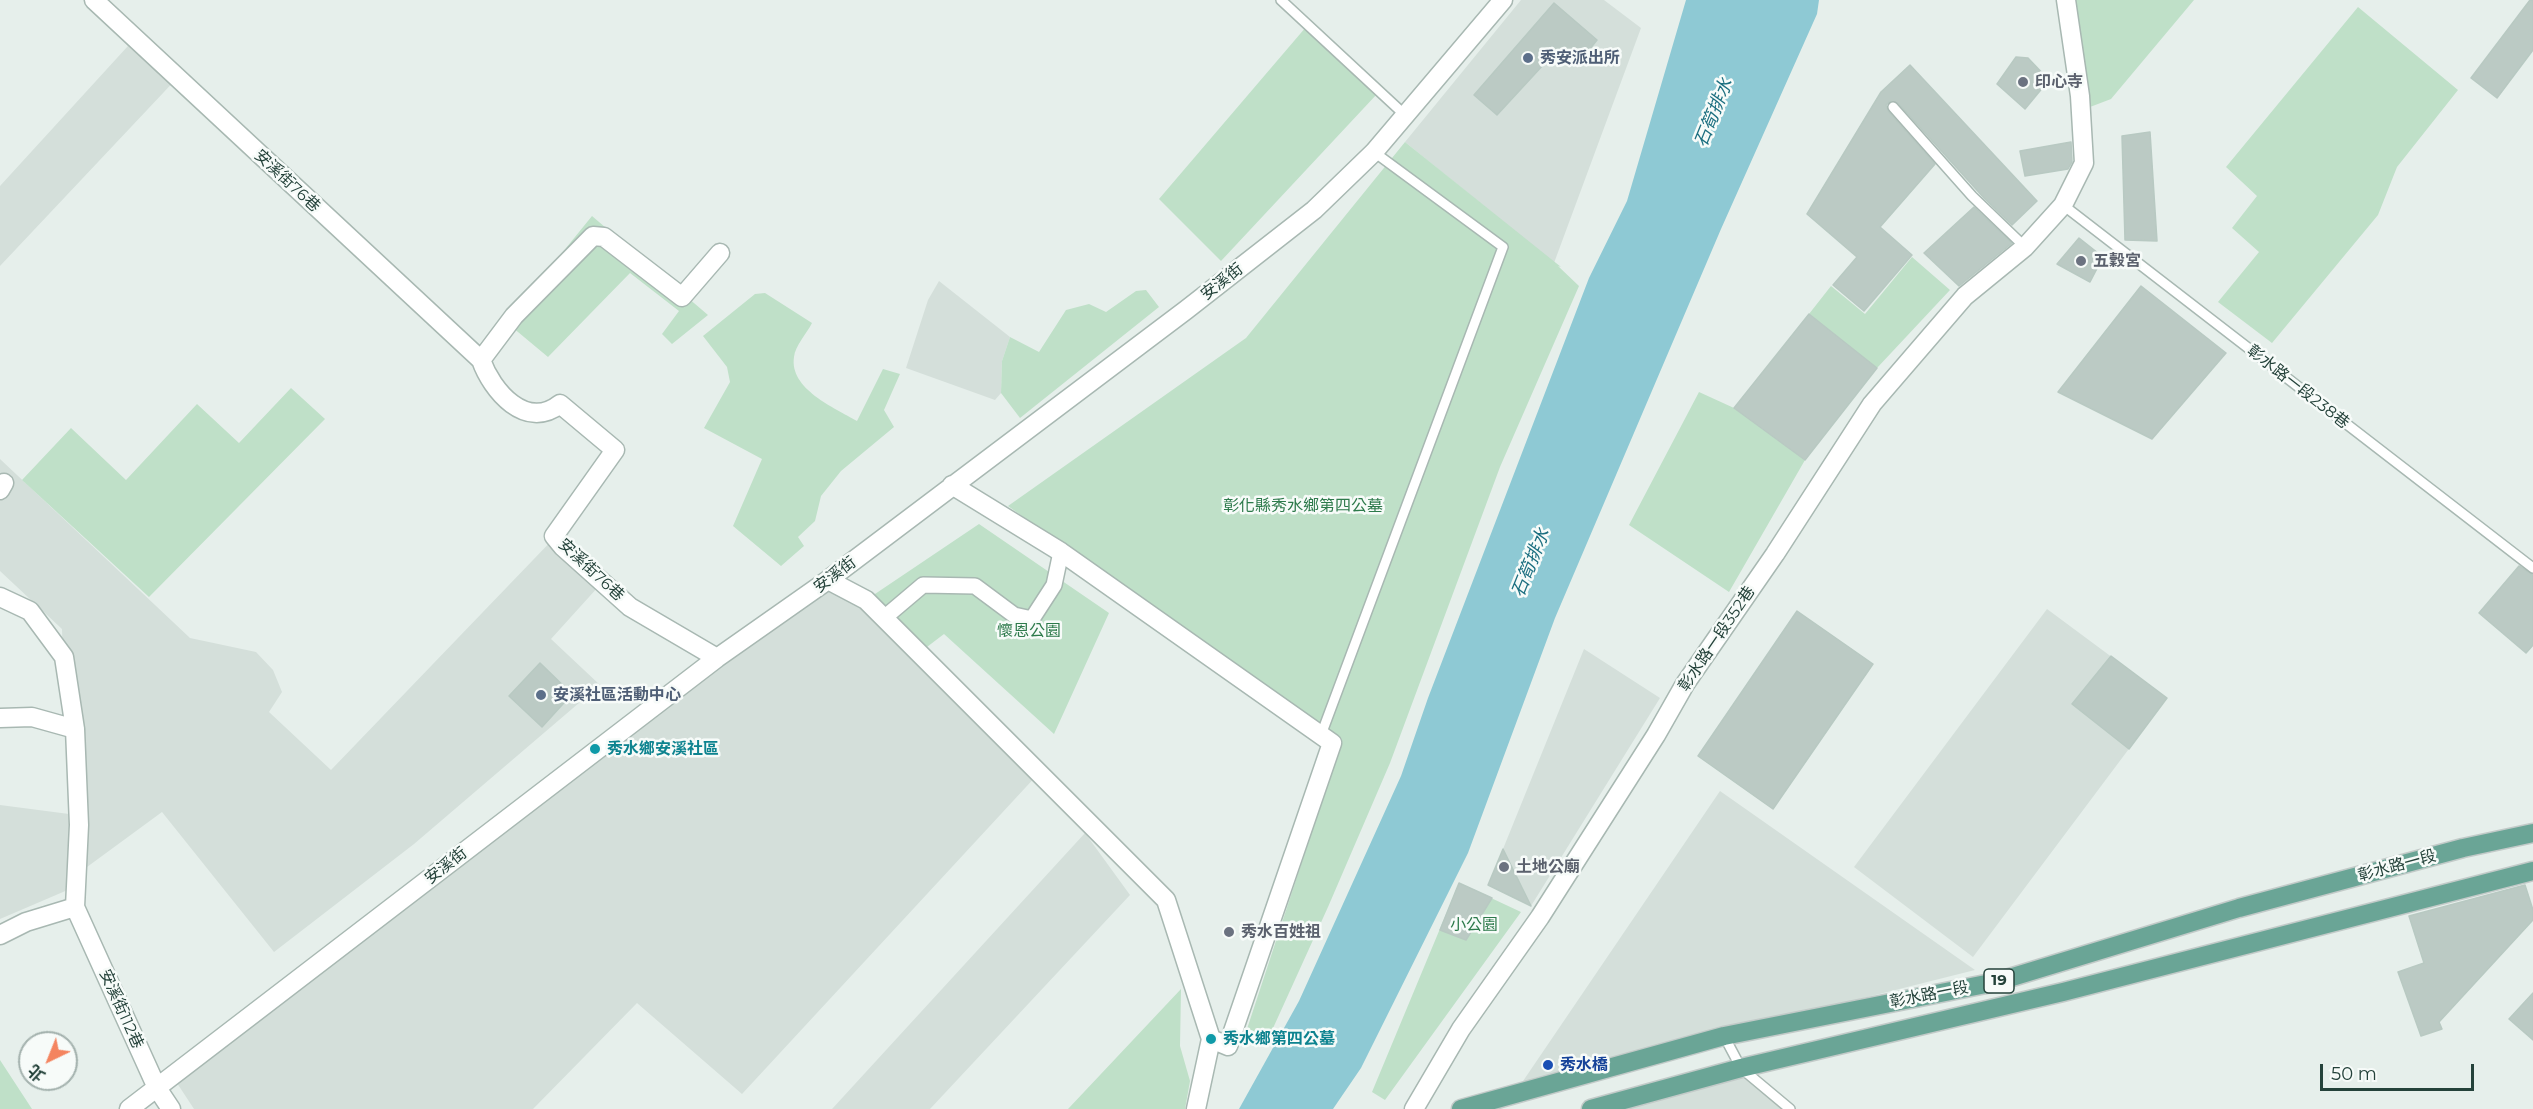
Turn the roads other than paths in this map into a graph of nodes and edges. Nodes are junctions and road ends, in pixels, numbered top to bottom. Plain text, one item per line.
1 (94, 0) edge
2 (1281, 0) edge
3 (1503, 0) edge
4 (2066, 0) edge
5 (1893, 107) dead end
6 (1406, 116) junction
7 (1374, 152) junction
8 (2063, 205) junction
9 (2025, 247) junction
10 (720, 254) dead end
11 (481, 360) junction
12 (952, 485) junction
13 (1061, 552) junction
14 (2533, 568) edge
15 (828, 580) junction
16 (0, 597) edge
17 (885, 618) junction
18 (717, 658) junction
19 (0, 718) edge
20 (75, 729) junction
21 (1321, 735) junction
22 (2533, 833) edge
23 (2530, 876) edge
24 (75, 908) junction
25 (0, 935) edge
26 (1725, 1036) junction
27 (1211, 1039) junction
28 (1741, 1068) junction
29 (157, 1088) junction
30 (129, 1109) edge
31 (171, 1109) edge
32 (1196, 1109) edge
33 (1414, 1109) edge
34 (1461, 1109) edge
35 (1591, 1109) edge
36 (1790, 1109) edge

1 - 11 street, 安溪街76巷
2 - 6 lane
3 - 6 street, 安溪街
4 - 8 street, 彰水路一段352巷
5 - 9 lane
6 - 7 street, 安溪街
7 - 12 street, 安溪街
7 - 21 lane
8 - 9 street, 彰水路一段352巷
8 - 14 lane, 彰水路一段238巷
9 - 33 street, 彰水路一段352巷
10 - 11 street
11 - 18 street, 安溪街76巷
12 - 13 street
12 - 15 street, 安溪街
13 - 17 street
13 - 21 street
15 - 17 street
15 - 18 street, 安溪街
16 - 20 street, 安溪街112巷
17 - 27 street
18 - 29 street, 安溪街
19 - 20 street
20 - 24 street, 安溪街112巷
21 - 27 street
22 - 26 main road, 彰水路一段 / 19
23 - 28 main road, 彰水路一段 / 19
24 - 25 street
24 - 29 street, 安溪街112巷
26 - 28 lane
26 - 34 main road, 彰水路一段 / 19
27 - 32 street
28 - 35 main road, 彰水路一段 / 19
28 - 36 lane
29 - 30 street, 安溪街
29 - 31 street, 安溪街112巷

